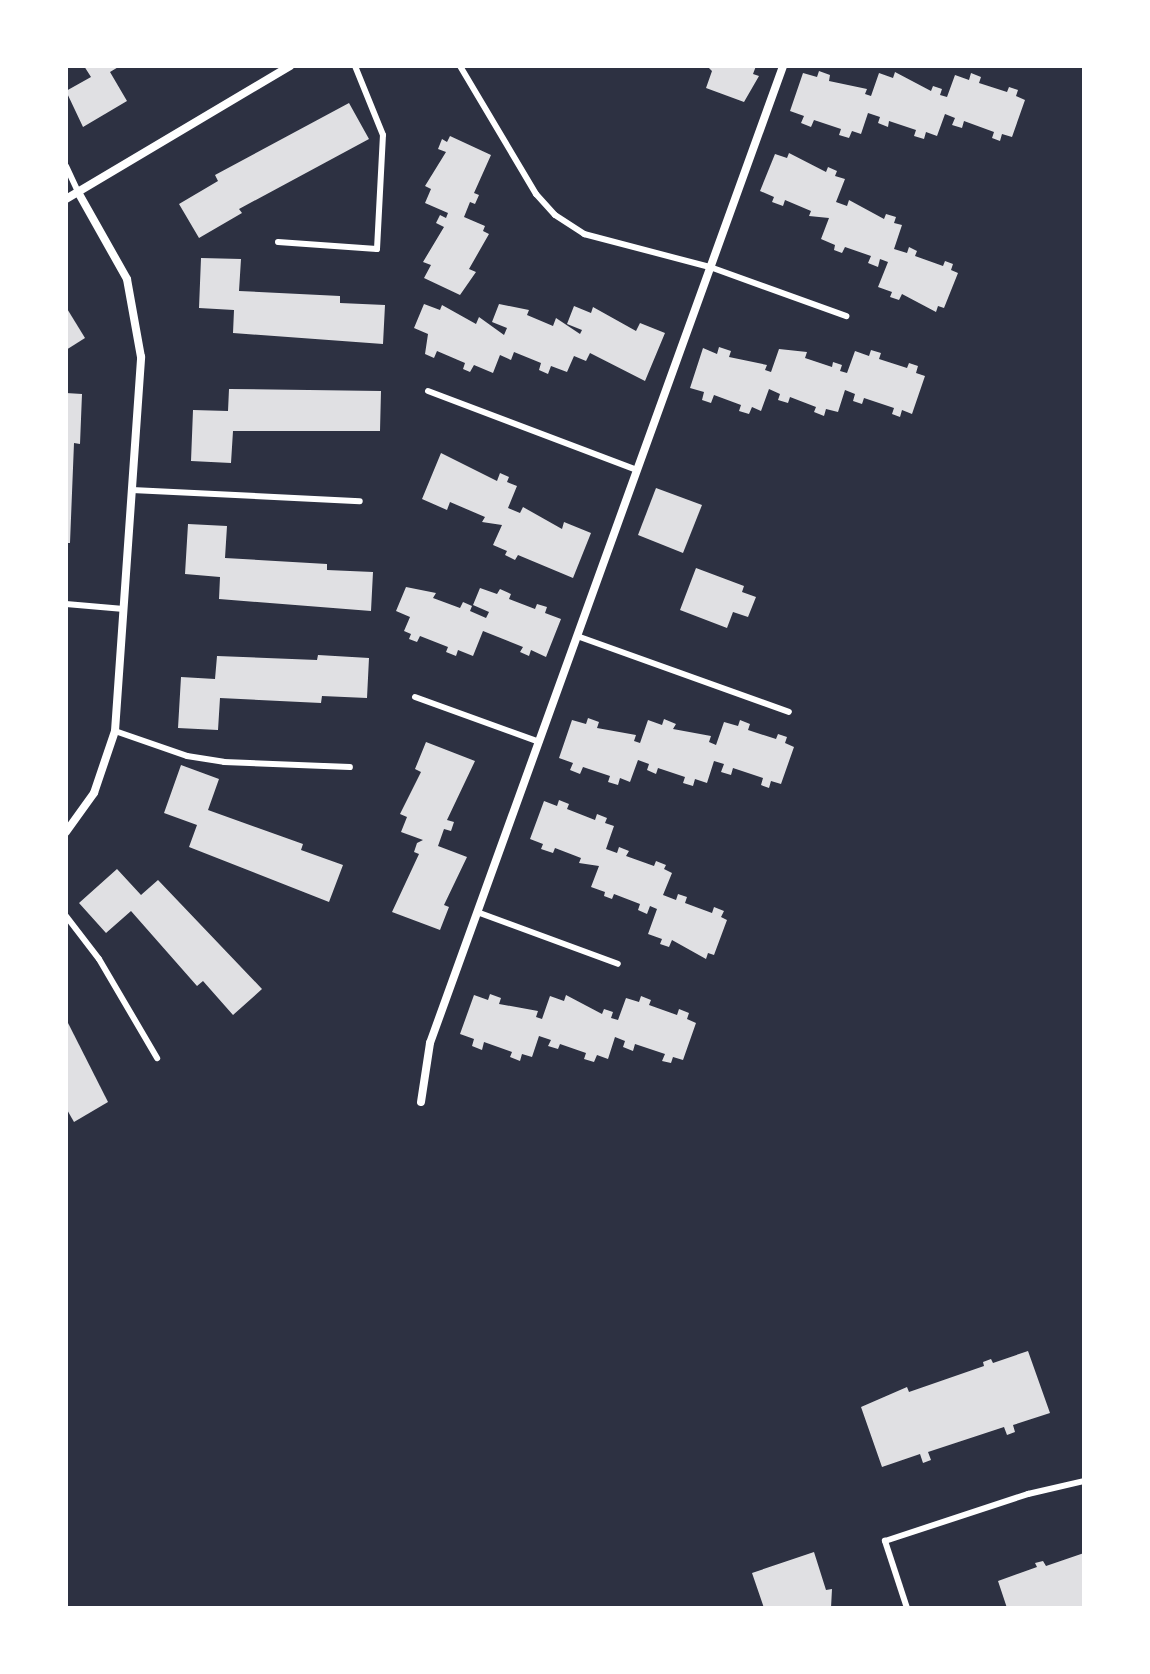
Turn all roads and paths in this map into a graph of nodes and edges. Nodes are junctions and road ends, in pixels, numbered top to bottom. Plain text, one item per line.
1 (290, 66) edge
2 (355, 66) edge
3 (460, 66) edge
4 (783, 66) edge
5 (66, 166) edge
6 (78, 192) junction
7 (66, 199) edge
8 (278, 242) dead end
9 (710, 267) junction
10 (846, 316) dead end
11 (428, 391) dead end
12 (637, 470) junction
13 (132, 490) junction
14 (360, 501) dead end
15 (66, 604) edge
16 (124, 609) junction
17 (577, 636) junction
18 (415, 697) dead end
19 (789, 712) dead end
20 (115, 731) junction
21 (539, 742) junction
22 (350, 767) dead end
23 (66, 832) edge
24 (477, 912) junction
25 (66, 916) edge
26 (618, 964) dead end
27 (157, 1058) dead end
28 (421, 1102) dead end
29 (1084, 1481) edge
30 (907, 1608) edge

1 - 6 street
2 - 8 lane
3 - 9 lane
4 - 9 street
5 - 6 lane
6 - 7 street
6 - 13 street
9 - 10 lane
9 - 12 street
11 - 12 lane
12 - 17 street
13 - 14 lane
13 - 16 street
15 - 16 lane
16 - 20 street
17 - 19 lane
17 - 21 street
18 - 21 lane
20 - 22 lane
20 - 23 street
21 - 24 street
24 - 26 lane
24 - 28 street
25 - 27 lane
29 - 30 lane

